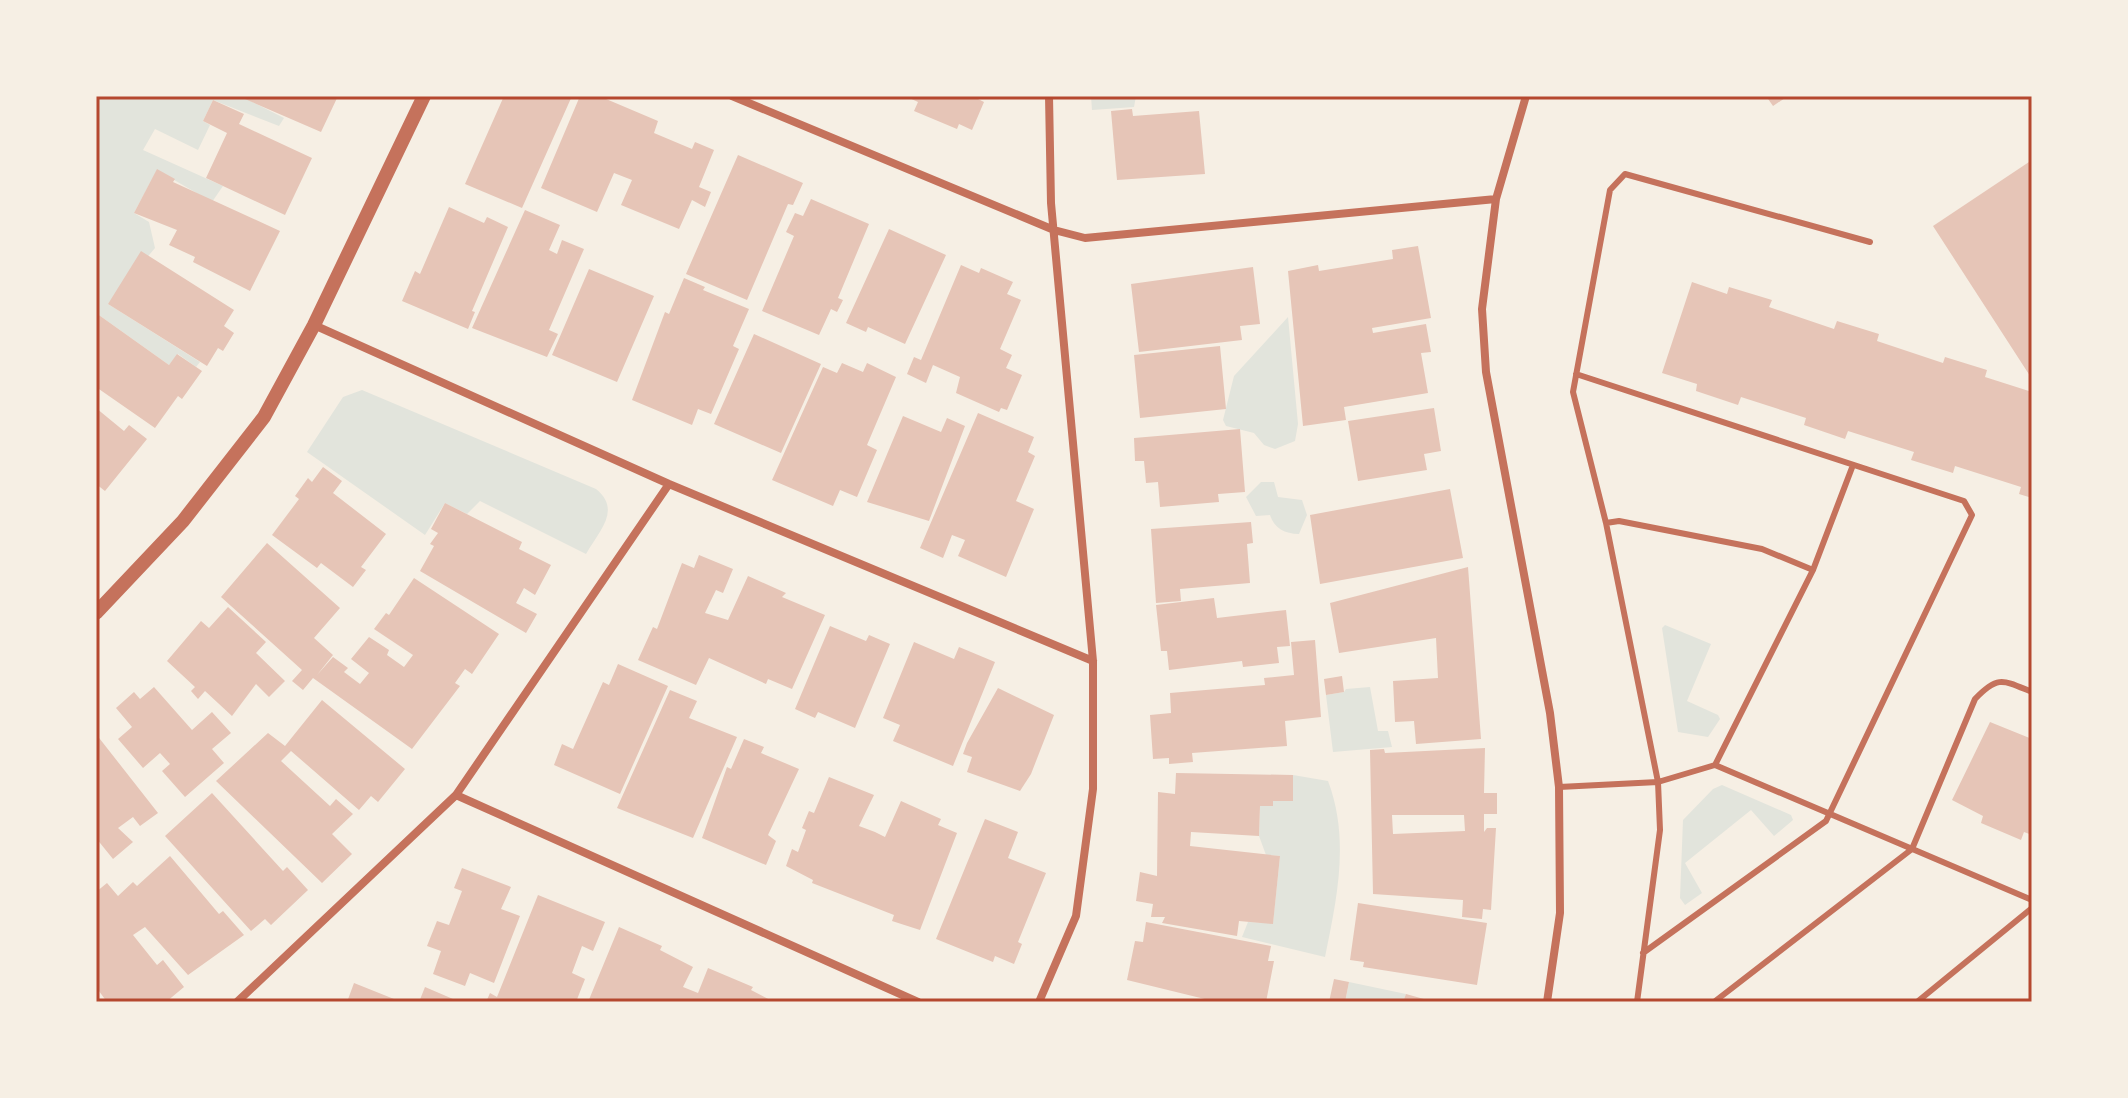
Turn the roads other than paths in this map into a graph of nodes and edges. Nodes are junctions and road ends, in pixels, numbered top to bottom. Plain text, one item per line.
1 (424, 96) edge
2 (732, 96) edge
3 (1049, 96) edge
4 (1526, 96) edge
5 (1496, 199) junction
6 (1054, 230) junction
7 (1870, 242) dead end
8 (314, 325) junction
9 (1576, 374) junction
10 (1853, 465) junction
11 (669, 484) junction
12 (1606, 523) junction
13 (1813, 570) junction
14 (96, 613) edge
15 (1093, 661) junction
16 (2032, 692) edge
17 (1715, 765) junction
18 (1658, 782) junction
19 (1559, 787) junction
20 (456, 795) junction
21 (1829, 814) junction
22 (1912, 849) junction
23 (2032, 900) edge
24 (2032, 908) edge
25 (1643, 953) junction
26 (237, 1002) edge
27 (918, 1002) edge
28 (1039, 1002) edge
29 (1547, 1002) edge
30 (1637, 1002) edge
31 (1714, 1002) edge
32 (1917, 1002) edge

1 - 8 street
2 - 6 street
3 - 6 street
4 - 5 street
5 - 6 street
5 - 19 street
6 - 15 street
7 - 9 lane
8 - 11 street
8 - 14 street
9 - 10 lane
9 - 12 lane
10 - 13 lane
10 - 21 lane
11 - 15 street
11 - 20 street
12 - 13 lane
12 - 18 lane
13 - 17 lane
15 - 28 street
16 - 22 lane
17 - 18 lane
17 - 21 lane
18 - 19 lane
18 - 25 lane
19 - 29 street
20 - 26 street
20 - 27 street
21 - 22 lane
21 - 25 lane
22 - 23 lane
22 - 31 lane
24 - 32 lane
25 - 30 lane

